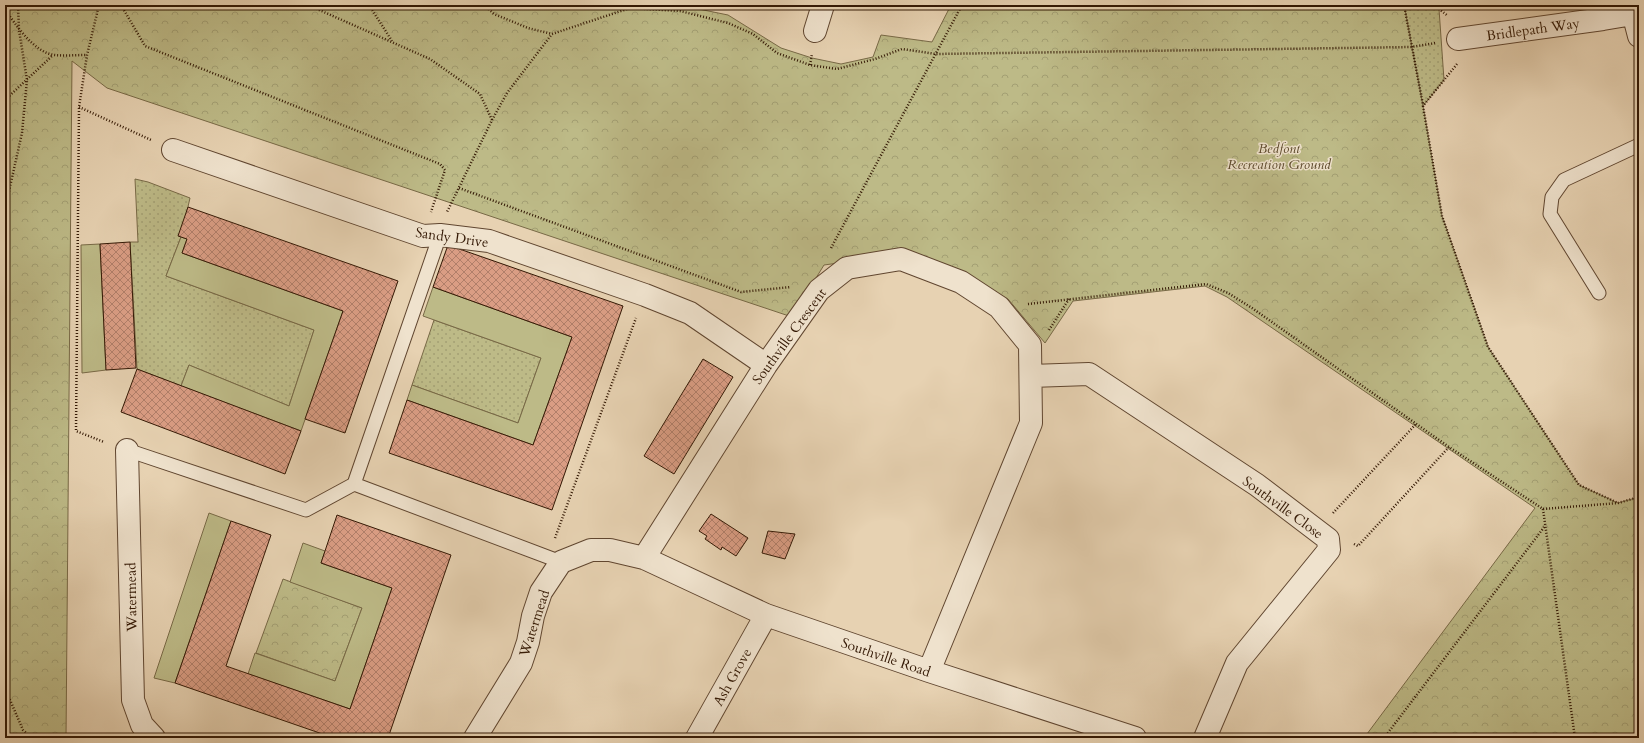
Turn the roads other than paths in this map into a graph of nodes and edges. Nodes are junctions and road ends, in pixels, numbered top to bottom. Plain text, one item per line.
1 (823, 5) edge
2 (1634, 10) edge
3 (815, 31) dead end
4 (1639, 36) edge
5 (1458, 39) road end
6 (1639, 145) edge
7 (172, 150) road end
8 (432, 236) junction
9 (1599, 294) dead end
10 (766, 365) junction
11 (1031, 376) junction
12 (127, 450) joint
13 (354, 484) junction
14 (644, 558) junction
15 (555, 559) junction
16 (766, 615) junction
17 (929, 671) junction
18 (154, 738) edge
19 (475, 738) edge
20 (698, 738) edge
21 (1132, 738) edge
22 (1205, 738) edge

1 - 3 street
2 - 4 street
2 - 5 street, Bridlepath Way
6 - 9 lane
7 - 8 street, Sandy Drive
8 - 10 street, Sandy Drive
8 - 13 lane
10 - 11 street, Southville Crescent
10 - 14 street, Southville Crescent
11 - 17 street
11 - 22 street, Southville Close
12 - 13 lane
12 - 18 street, Watermead
13 - 15 lane
14 - 15 street
14 - 16 street, Southville Road
15 - 19 street, Watermead
16 - 17 street, Southville Road
16 - 20 street, Ash Grove
17 - 21 street, Southville Road

